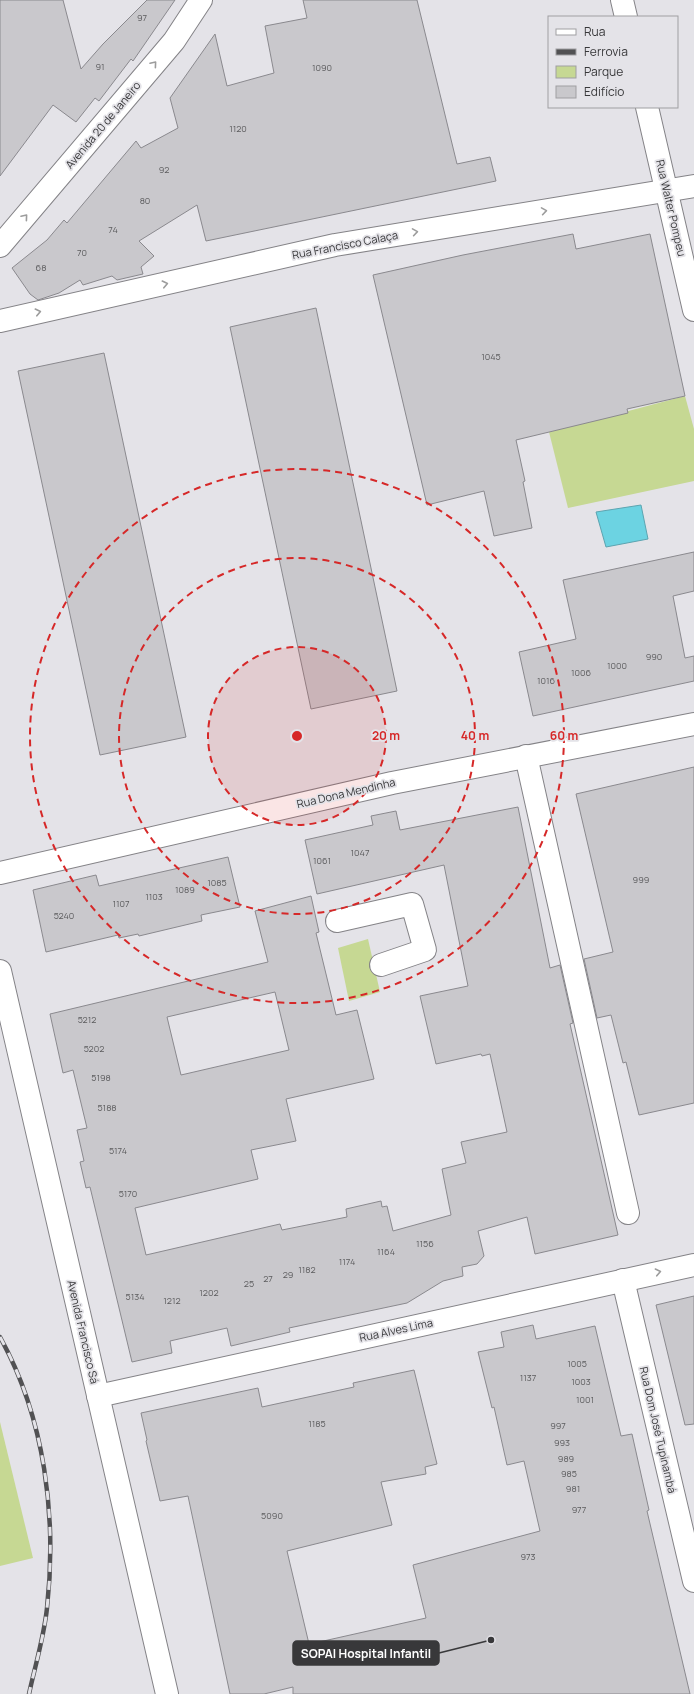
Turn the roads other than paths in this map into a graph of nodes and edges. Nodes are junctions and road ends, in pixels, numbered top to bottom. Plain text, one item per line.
1 (201, 0) edge
2 (622, 0) edge
3 (626, 16) edge
4 (647, 108) edge
5 (694, 186) edge
6 (667, 192) junction
7 (0, 246) edge
8 (694, 310) edge
9 (0, 321) edge
10 (694, 724) edge
11 (526, 756) junction
12 (0, 873) edge
13 (337, 921) dead end
14 (381, 966) dead end
15 (0, 971) edge
16 (628, 1213) dead end
17 (694, 1265) edge
18 (623, 1280) junction
19 (98, 1396) junction
20 (694, 1581) edge
21 (167, 1694) edge

7 -> 1 street, Avenida 20 de Janeiro
2 - 3 street
4 - 6 street, Rua Walter Pompeu
5 - 6 street, Rua Francisco Calaça
6 - 8 street, Rua Walter Pompeu
9 -> 6 street, Rua Francisco Calaça
10 - 11 street, Rua Dona Mendinha
11 - 12 street, Rua Dona Mendinha
11 - 16 street
13 - 14 street
15 - 19 street, Avenida Francisco Sá
18 -> 17 street, Rua Alves Lima
18 - 19 street, Rua Alves Lima
18 - 20 street, Rua Dom José Tupinambá
19 - 21 street, Avenida Francisco Sá

